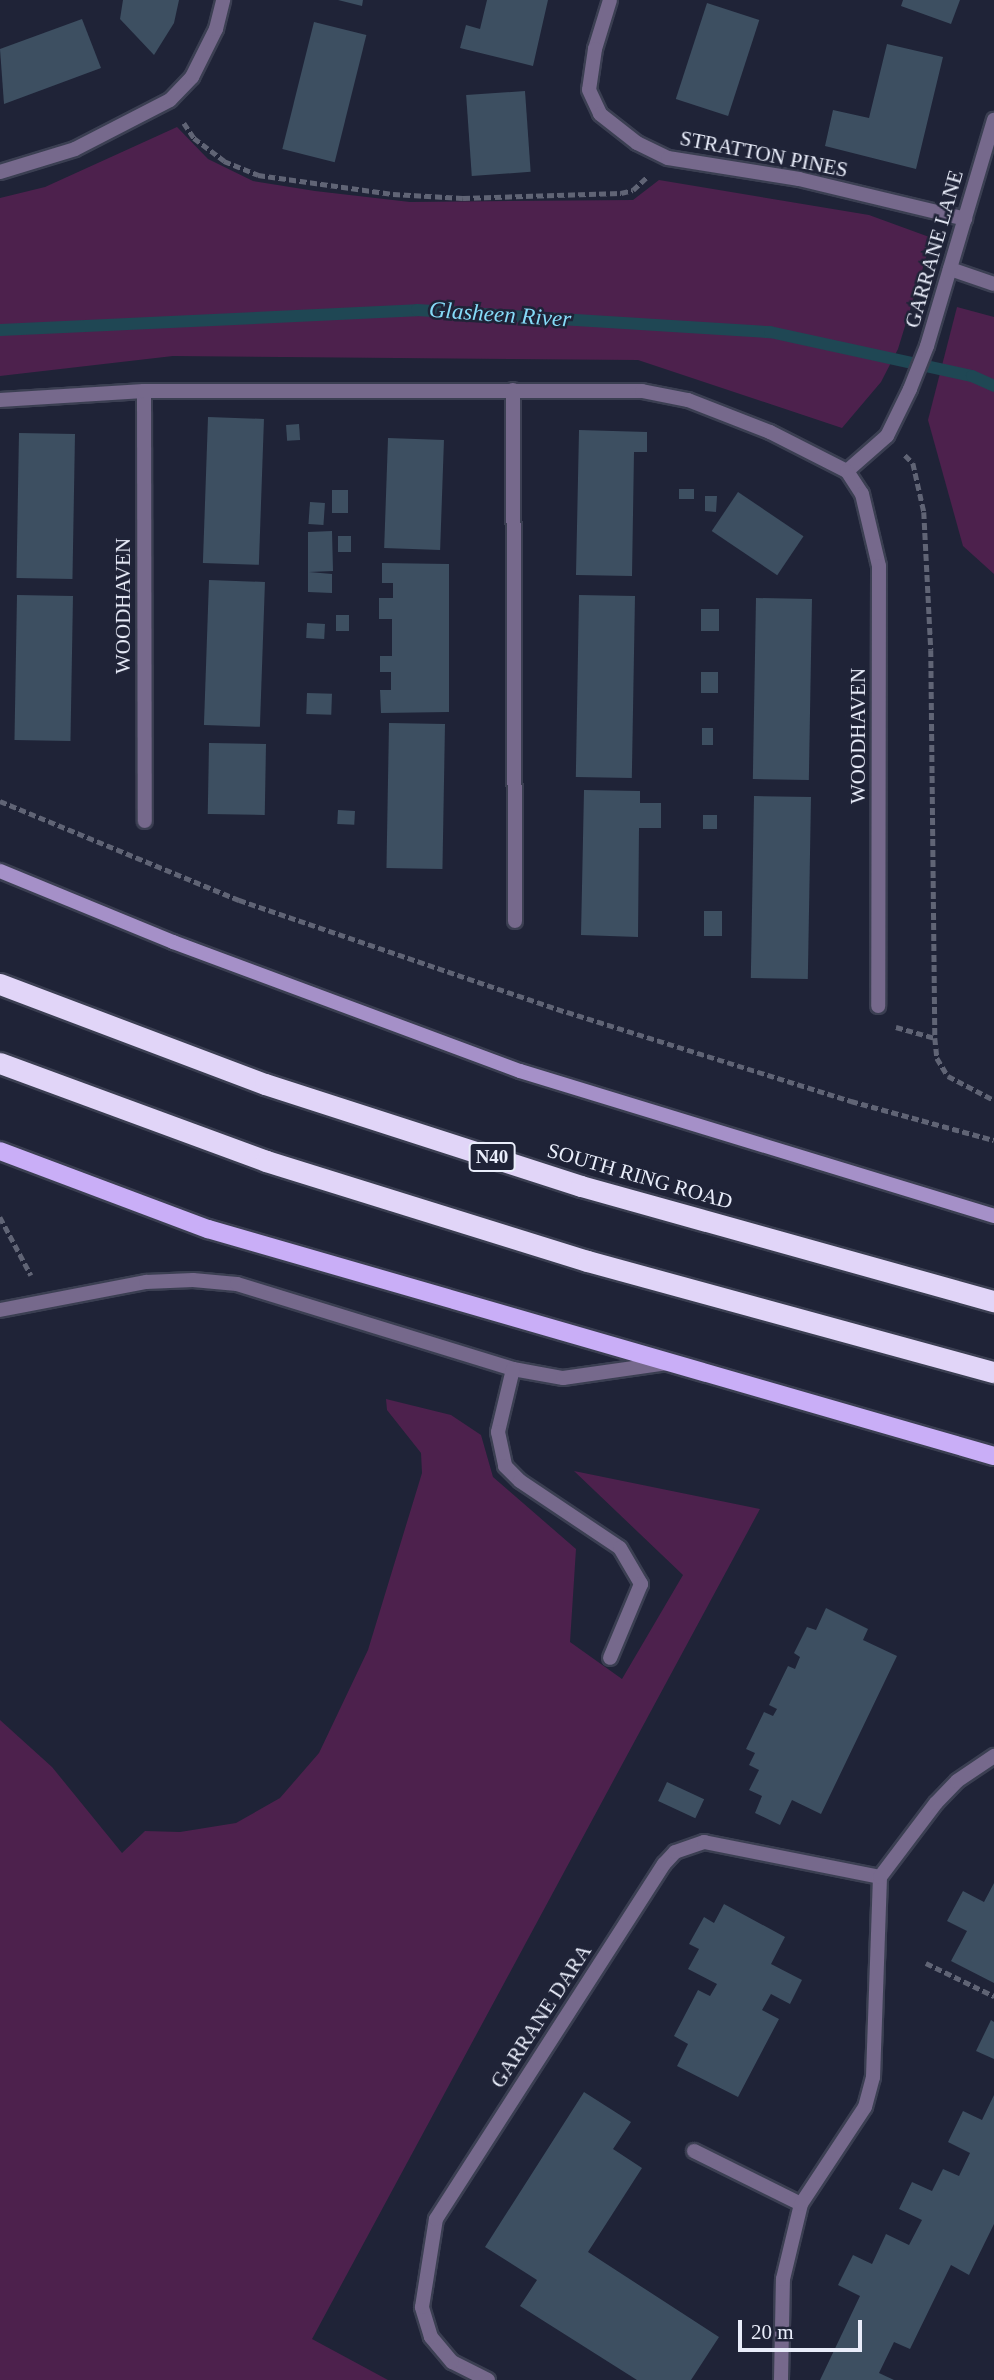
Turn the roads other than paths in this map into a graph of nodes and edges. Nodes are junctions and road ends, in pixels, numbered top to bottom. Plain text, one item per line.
1 (223, 0) edge
2 (610, 0) edge
3 (994, 120) edge
4 (0, 172) edge
5 (965, 219) junction
6 (950, 269) junction
7 (994, 284) edge
8 (513, 390) junction
9 (144, 391) junction
10 (0, 400) edge
11 (847, 471) junction
12 (145, 821) dead end
13 (0, 871) edge
14 (515, 921) dead end
15 (0, 985) edge
16 (878, 1006) road end
17 (0, 1063) edge
18 (0, 1151) edge
19 (994, 1216) edge
20 (994, 1301) edge
21 (0, 1310) edge
22 (670, 1363) junction
23 (513, 1369) junction
24 (994, 1372) edge
25 (994, 1456) edge
26 (611, 1658) dead end
27 (994, 1756) edge
28 (880, 1877) junction
29 (694, 2151) dead end
30 (801, 2204) junction
31 (488, 2380) edge
32 (781, 2380) edge

1 - 4 street
2 - 5 street, STRATTON PINES
3 - 5 street, GARRANE LANE
5 - 6 street, GARRANE LANE
6 - 7 street
6 - 11 street, GARRANE LANE
8 - 9 street
8 - 11 street
8 - 14 street
9 - 10 street
9 - 12 street, WOODHAVEN
11 - 16 street, WOODHAVEN
13 - 19 main road
15 - 20 highway, SOUTH RING ROAD / N40
17 - 24 highway
18 - 22 main road
21 - 23 street
22 - 23 street
22 - 25 main road
23 - 26 street
27 - 28 street
28 - 30 street
28 - 31 street, GARRANE DARA
29 - 30 street
30 - 32 street

